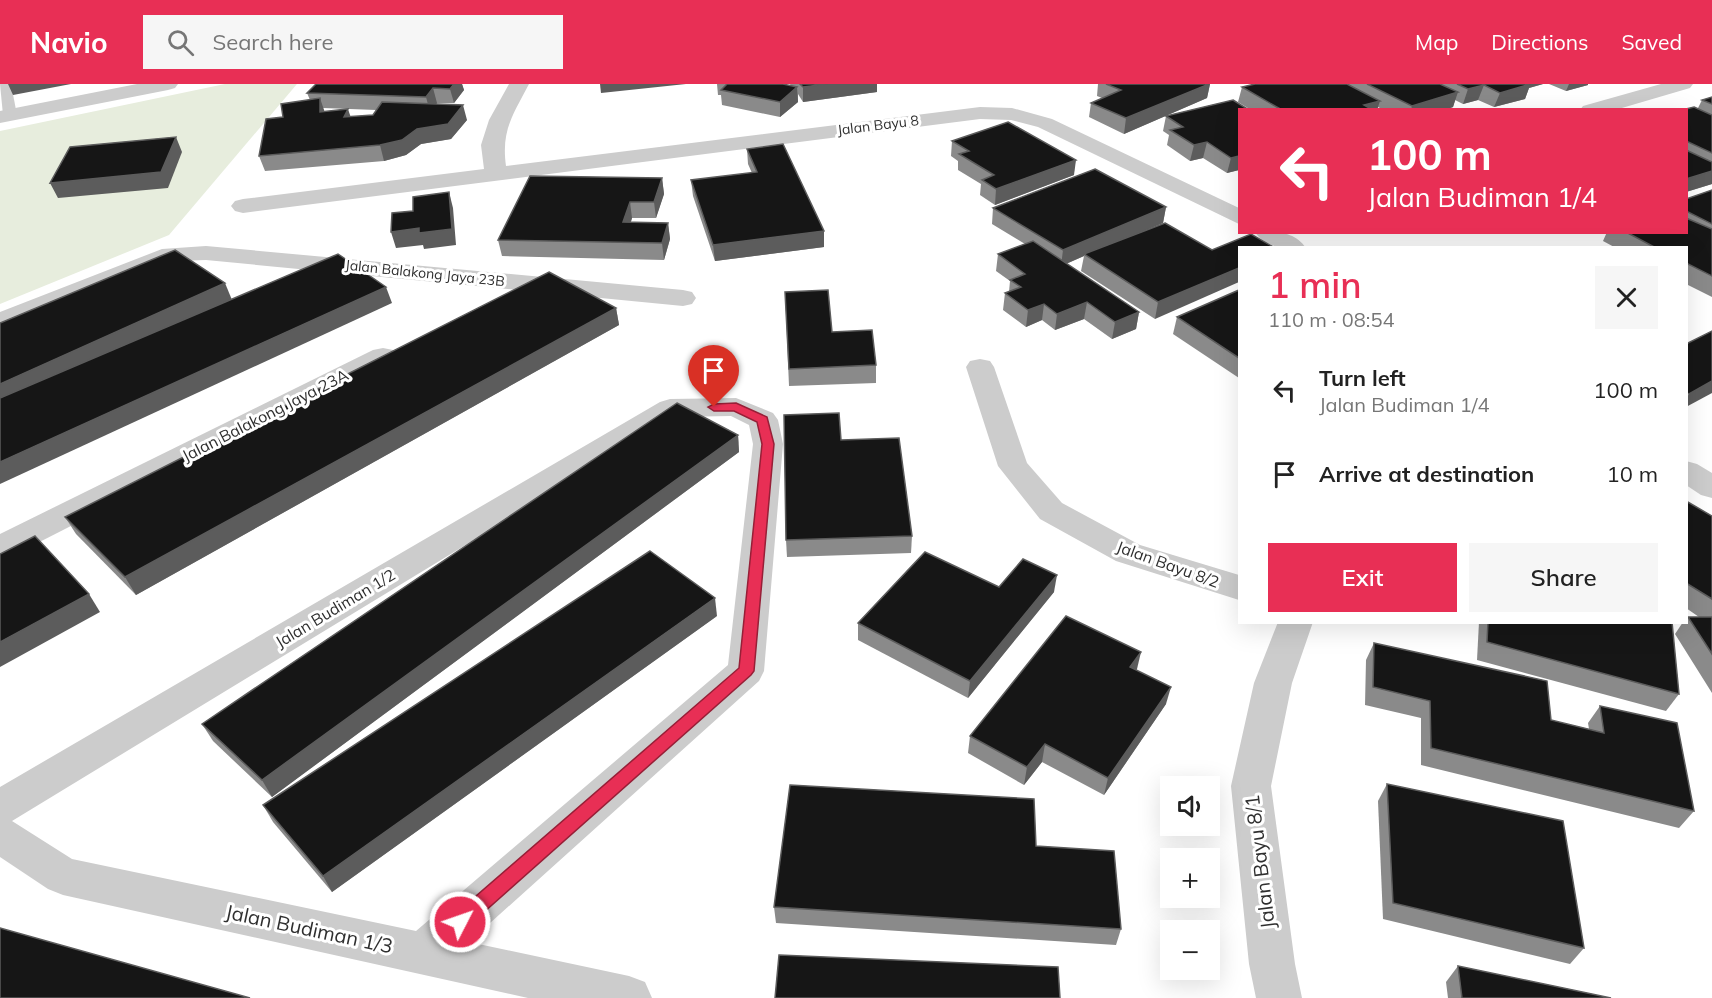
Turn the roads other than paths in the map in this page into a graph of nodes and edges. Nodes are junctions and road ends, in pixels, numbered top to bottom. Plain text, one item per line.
1 (5, 84) edge
2 (168, 84) edge
3 (519, 84) edge
4 (1683, 84) edge
5 (1597, 108) edge
6 (5, 116) edge
7 (496, 174) junction
8 (243, 206) dead end
9 (1236, 214) edge
10 (1270, 234) edge
11 (1290, 246) edge
12 (530, 283) junction
13 (683, 298) dead end
14 (488, 304) edge
15 (0, 321) edge
16 (403, 347) edge
17 (980, 367) dead end
18 (1688, 472) edge
19 (1712, 488) edge
20 (0, 548) edge
21 (1238, 588) edge
22 (1295, 624) edge
23 (0, 808) edge
24 (0, 835) edge
25 (424, 953) junction
26 (629, 998) edge
27 (1279, 998) edge

1 - 6 lane
2 - 6 street
3 - 7 street
4 - 5 street
7 - 8 street, Jalan Bayu 8
7 - 9 street, Jalan Bayu 8
10 - 11 street
12 - 13 street, Jalan Balakong Jaya 23B
12 - 14 street
12 - 15 street, Jalan Balakong Jaya 23B
16 - 20 street, Jalan Balakong Jaya 23A
17 - 21 street, Jalan Bayu 8/2
18 - 19 street
22 - 27 street, Jalan Bayu 8/1
23 - 25 street, Jalan Budiman 1/2
24 - 25 street, Jalan Budiman 1/3
25 - 26 street, Jalan Budiman 1/3

